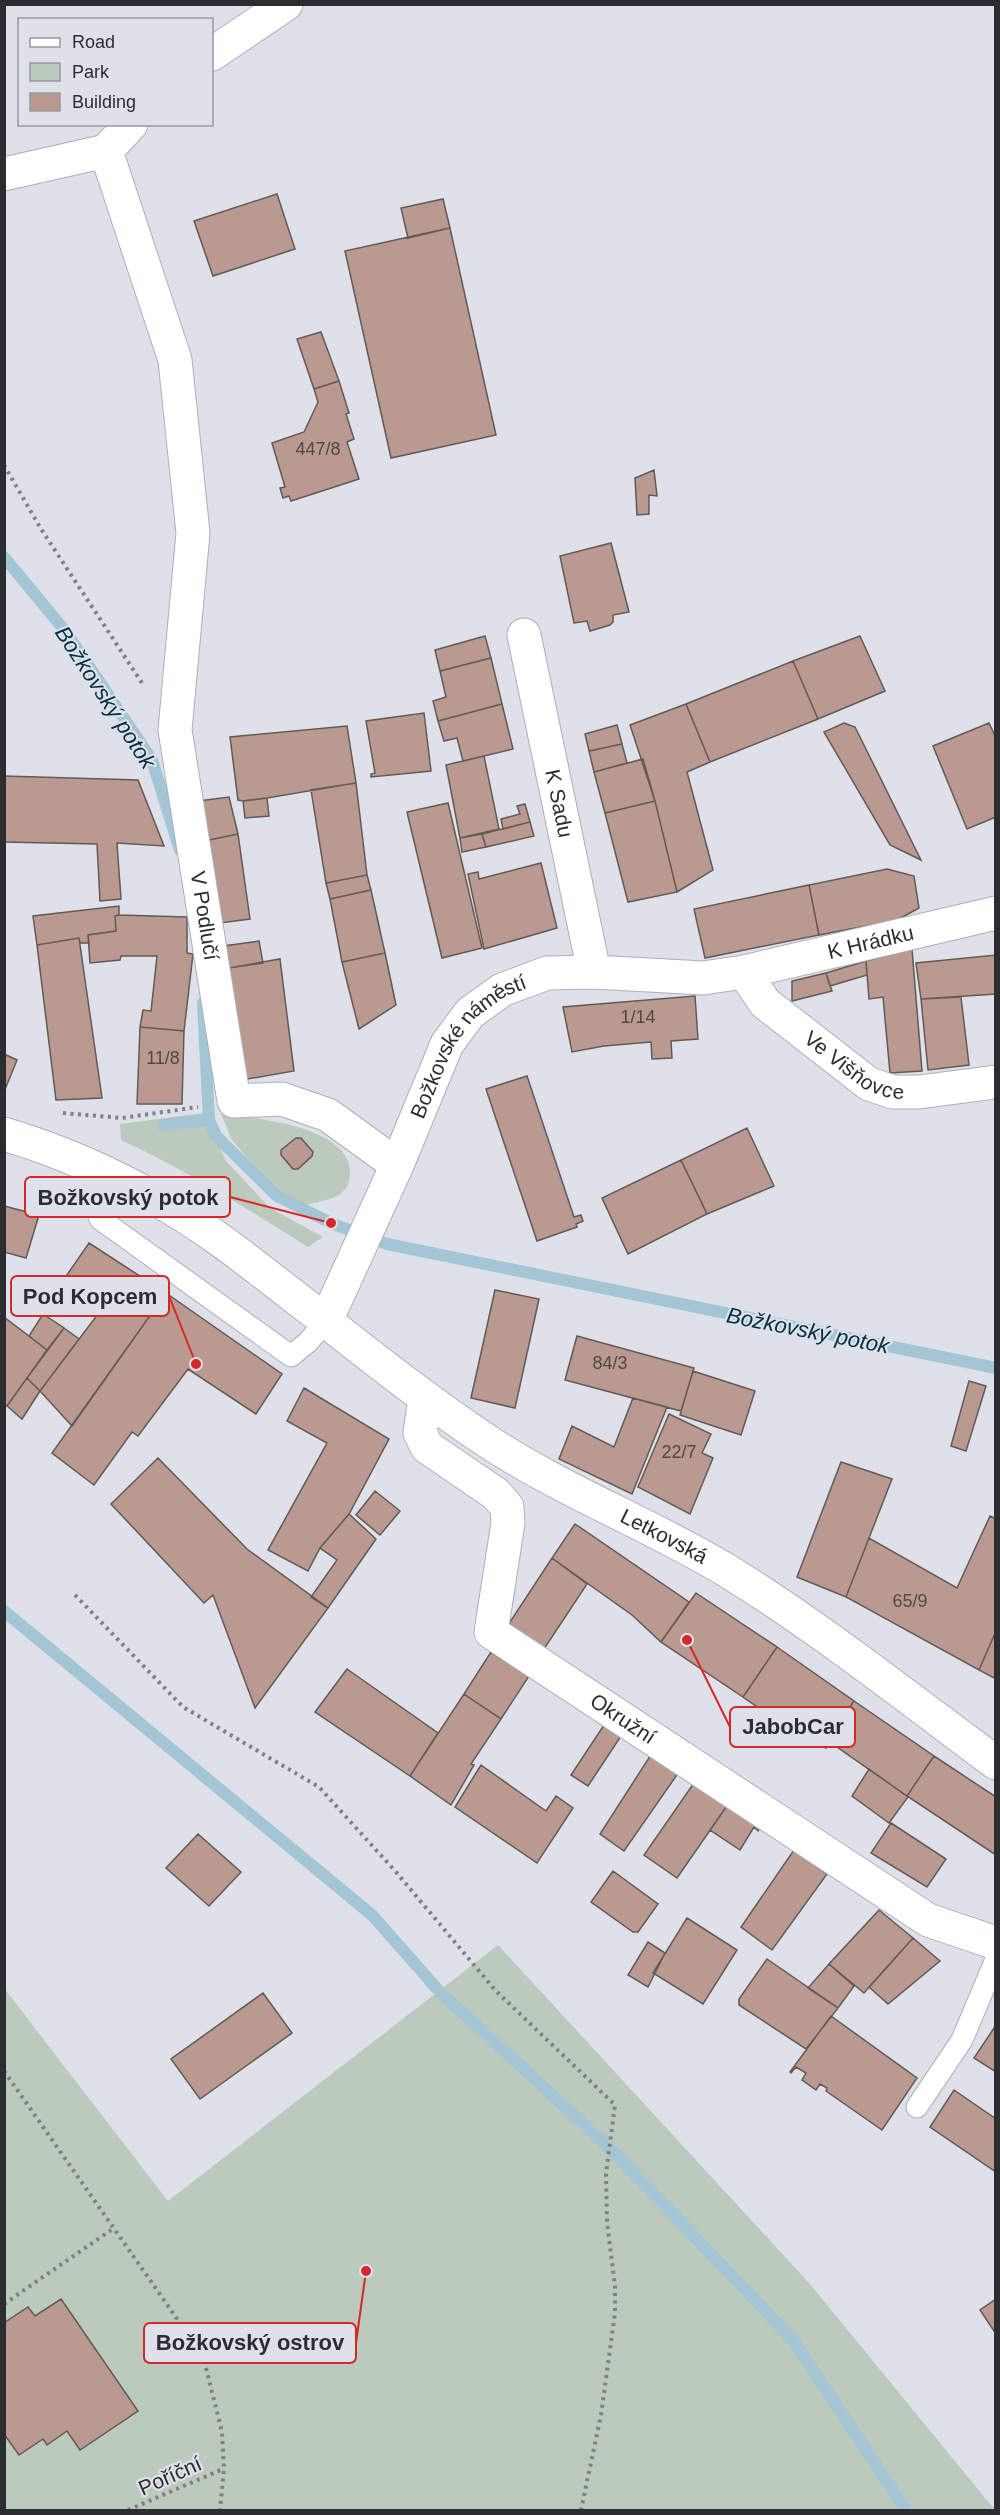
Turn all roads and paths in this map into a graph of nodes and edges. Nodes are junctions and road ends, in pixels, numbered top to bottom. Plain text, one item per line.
1 (286, 4) edge
2 (213, 53) edge
3 (129, 126) edge
4 (106, 151) junction
5 (4, 174) edge
6 (4, 465) edge
7 (524, 635) dead end
8 (143, 685) dead end
9 (996, 913) edge
10 (594, 972) junction
11 (744, 972) junction
12 (996, 1082) edge
13 (199, 1107) dead end
14 (59, 1112) dead end
15 (4, 1134) edge
16 (397, 1166) junction
17 (105, 1172) junction
18 (326, 1321) junction
19 (425, 1398) junction
20 (75, 1595) dead end
21 (996, 1763) edge
22 (996, 1943) edge
23 (996, 1959) edge
24 (4, 2071) edge
25 (917, 2107) dead end
26 (114, 2228) junction
27 (4, 2304) edge
28 (224, 2469) junction
29 (128, 2511) edge
30 (220, 2511) edge
31 (581, 2511) edge

1 - 2 street
3 - 4 street
4 - 5 street
4 - 16 street, V Podlučí
6 - 8 path
7 - 10 street, K Sadu
9 - 11 street, K Hrádku
10 - 11 street, Božkovské náměstí
10 - 16 street, Božkovské náměstí
11 - 12 street, Ve Višňovce
13 - 14 path
15 - 17 street, Letkovská
16 - 18 street, Božkovské náměstí
17 - 18 street, Letkovská
17 - 18 lane
18 - 19 street, Letkovská
19 - 21 street, Letkovská
19 - 22 street, Okružní
20 - 31 path
23 - 25 lane
24 - 26 path
26 - 27 path
26 - 28 path
28 - 29 path, Poříční
28 - 30 path

